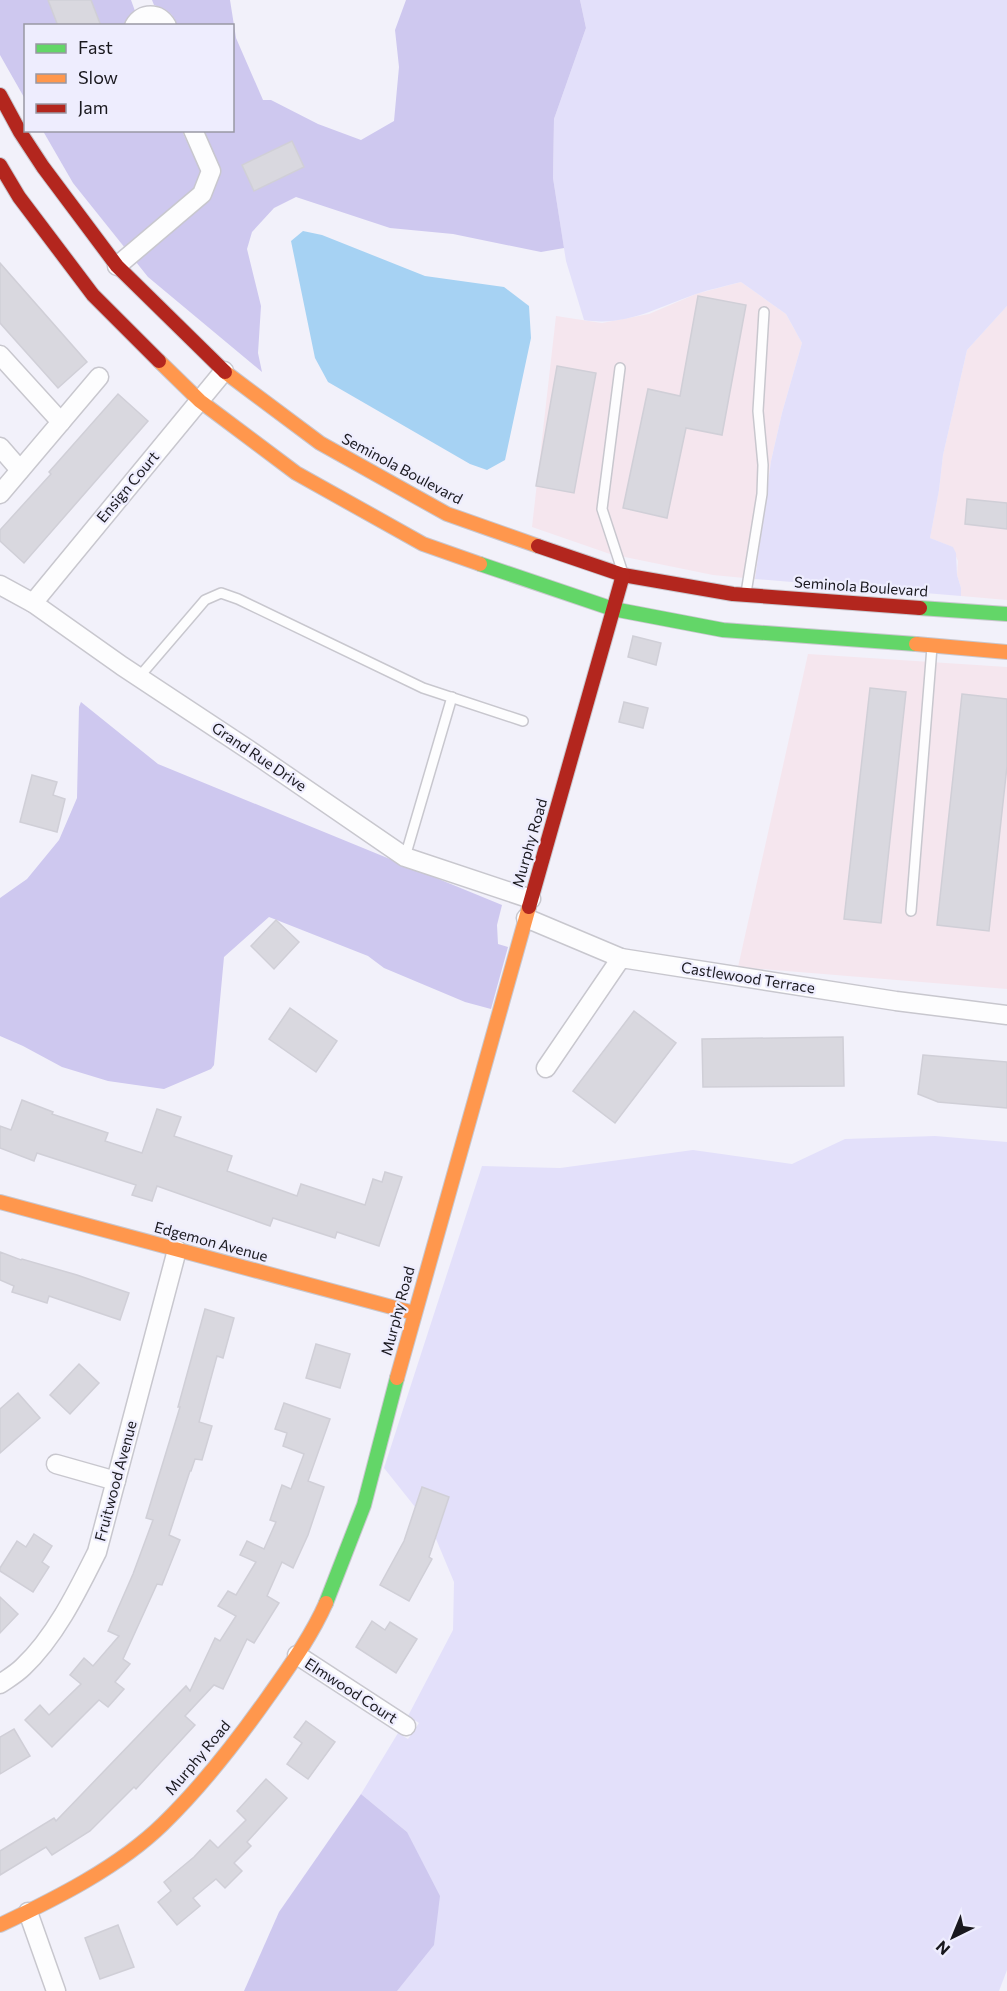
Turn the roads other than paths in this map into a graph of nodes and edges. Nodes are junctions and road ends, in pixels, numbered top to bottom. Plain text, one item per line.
1 (141, 14) edge
2 (165, 24) edge
3 (0, 95) edge
4 (194, 132) edge
5 (0, 165) edge
6 (117, 266) junction
7 (764, 312) dead end
8 (0, 355) edge
9 (620, 368) dead end
10 (224, 371) junction
11 (99, 377) dead end
12 (200, 400) junction
13 (61, 422) junction
14 (0, 447) edge
15 (20, 470) junction
16 (0, 494) edge
17 (623, 575) junction
18 (0, 585) edge
19 (745, 595) junction
20 (33, 603) junction
21 (613, 609) junction
22 (1007, 614) edge
23 (932, 645) junction
24 (1007, 652) edge
25 (139, 677) junction
26 (452, 697) junction
27 (523, 721) dead end
28 (405, 857) junction
29 (531, 899) junction
30 (911, 911) dead end
31 (526, 918) junction
32 (621, 958) junction
33 (1007, 1015) edge
34 (546, 1068) dead end
35 (0, 1202) edge
36 (177, 1250) junction
37 (414, 1313) junction
38 (56, 1464) dead end
39 (116, 1481) junction
40 (297, 1656) junction
41 (0, 1684) edge
42 (406, 1726) dead end
43 (28, 1912) junction
44 (0, 1925) edge
45 (56, 1991) edge

1 - 2 street
3 - 6 main road, Seminola Boulevard
4 - 6 street
5 - 12 main road
6 - 10 main road, Seminola Boulevard
7 - 19 lane
8 - 13 street
9 - 17 lane
10 - 12 street, Ensign Court
10 - 17 main road, Seminola Boulevard
11 - 13 street
12 - 20 street, Ensign Court
12 - 21 main road
13 - 15 street
14 - 15 street
15 - 16 street
17 - 19 main road, Seminola Boulevard
17 - 21 main road, Murphy Road
18 - 20 street, Grand Rue Drive
19 - 22 main road, Seminola Boulevard
20 - 25 street, Grand Rue Drive
21 - 23 main road
21 - 29 main road, Murphy Road
23 - 24 main road
23 - 30 lane
25 - 26 lane
25 - 28 street, Grand Rue Drive
26 - 27 lane
26 - 28 lane
28 - 29 street, Grand Rue Drive
29 - 31 main road, Murphy Road
31 - 32 street, Castlewood Terrace
31 - 37 main road, Murphy Road
32 - 33 street, Castlewood Terrace
32 - 34 street
35 - 36 main road, Edgemon Avenue
36 - 37 main road, Edgemon Avenue
36 - 39 street, Fruitwood Avenue
37 - 40 main road, Murphy Road
38 - 39 street
39 - 41 street, Fruitwood Avenue
40 - 42 street, Elmwood Court
40 - 43 main road, Murphy Road
43 - 44 main road, Murphy Road
43 - 45 street

